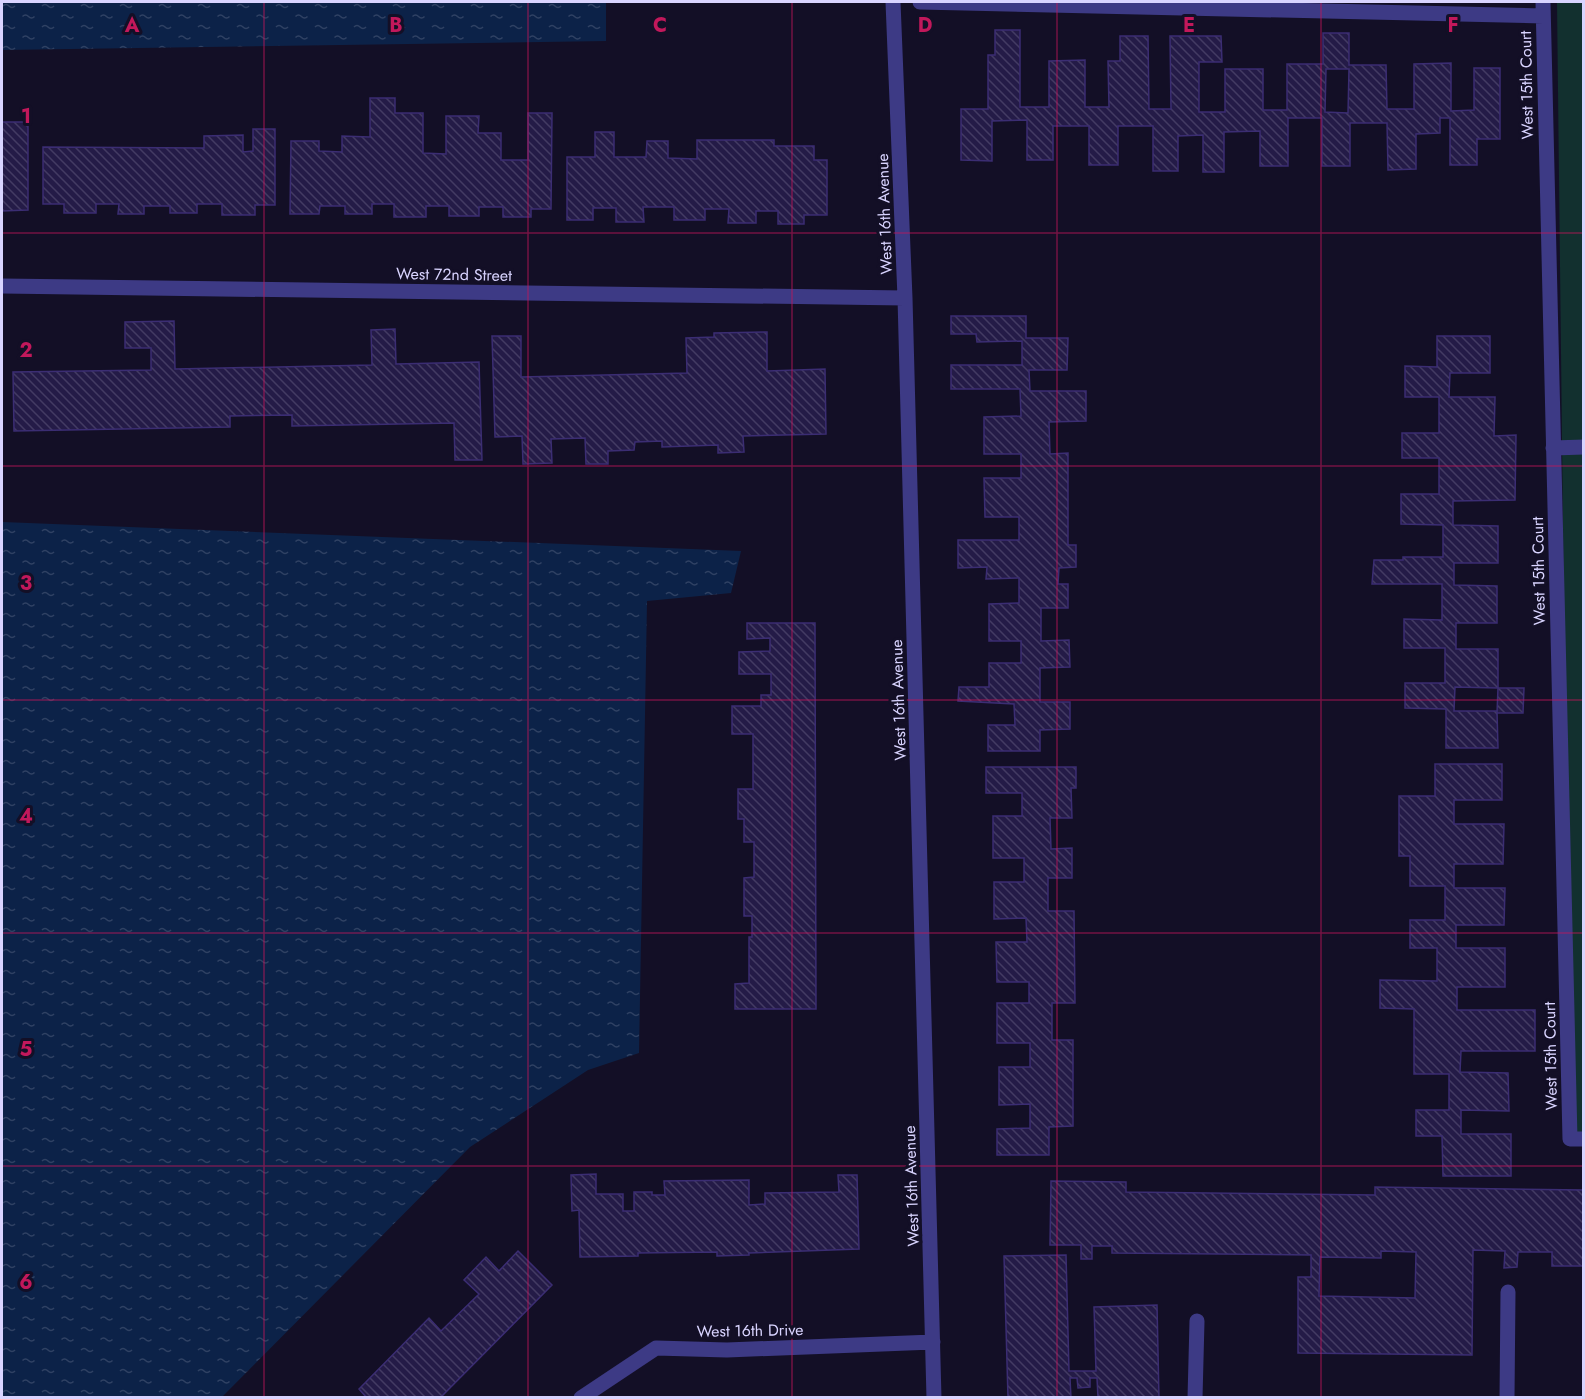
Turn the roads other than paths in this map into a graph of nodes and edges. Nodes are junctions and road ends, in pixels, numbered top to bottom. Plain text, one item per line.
1 (893, 2) edge
2 (920, 2) edge
3 (1543, 9) edge
4 (2, 286) edge
5 (905, 298) junction
6 (1584, 447) edge
7 (1552, 448) junction
8 (1577, 1139) edge
9 (1508, 1292) dead end
10 (1197, 1321) dead end
11 (933, 1342) junction
12 (581, 1398) edge
13 (934, 1398) edge
14 (1195, 1398) edge
15 (1507, 1398) edge

1 - 5 street, West 16th Avenue
2 - 3 street
3 - 7 street, West 15th Court
4 - 5 street, West 72nd Street
5 - 11 street, West 16th Avenue
6 - 7 street
7 - 8 street, West 15th Court
9 - 15 street
10 - 14 street
11 - 12 street, West 16th Drive
11 - 13 street, West 16th Avenue

